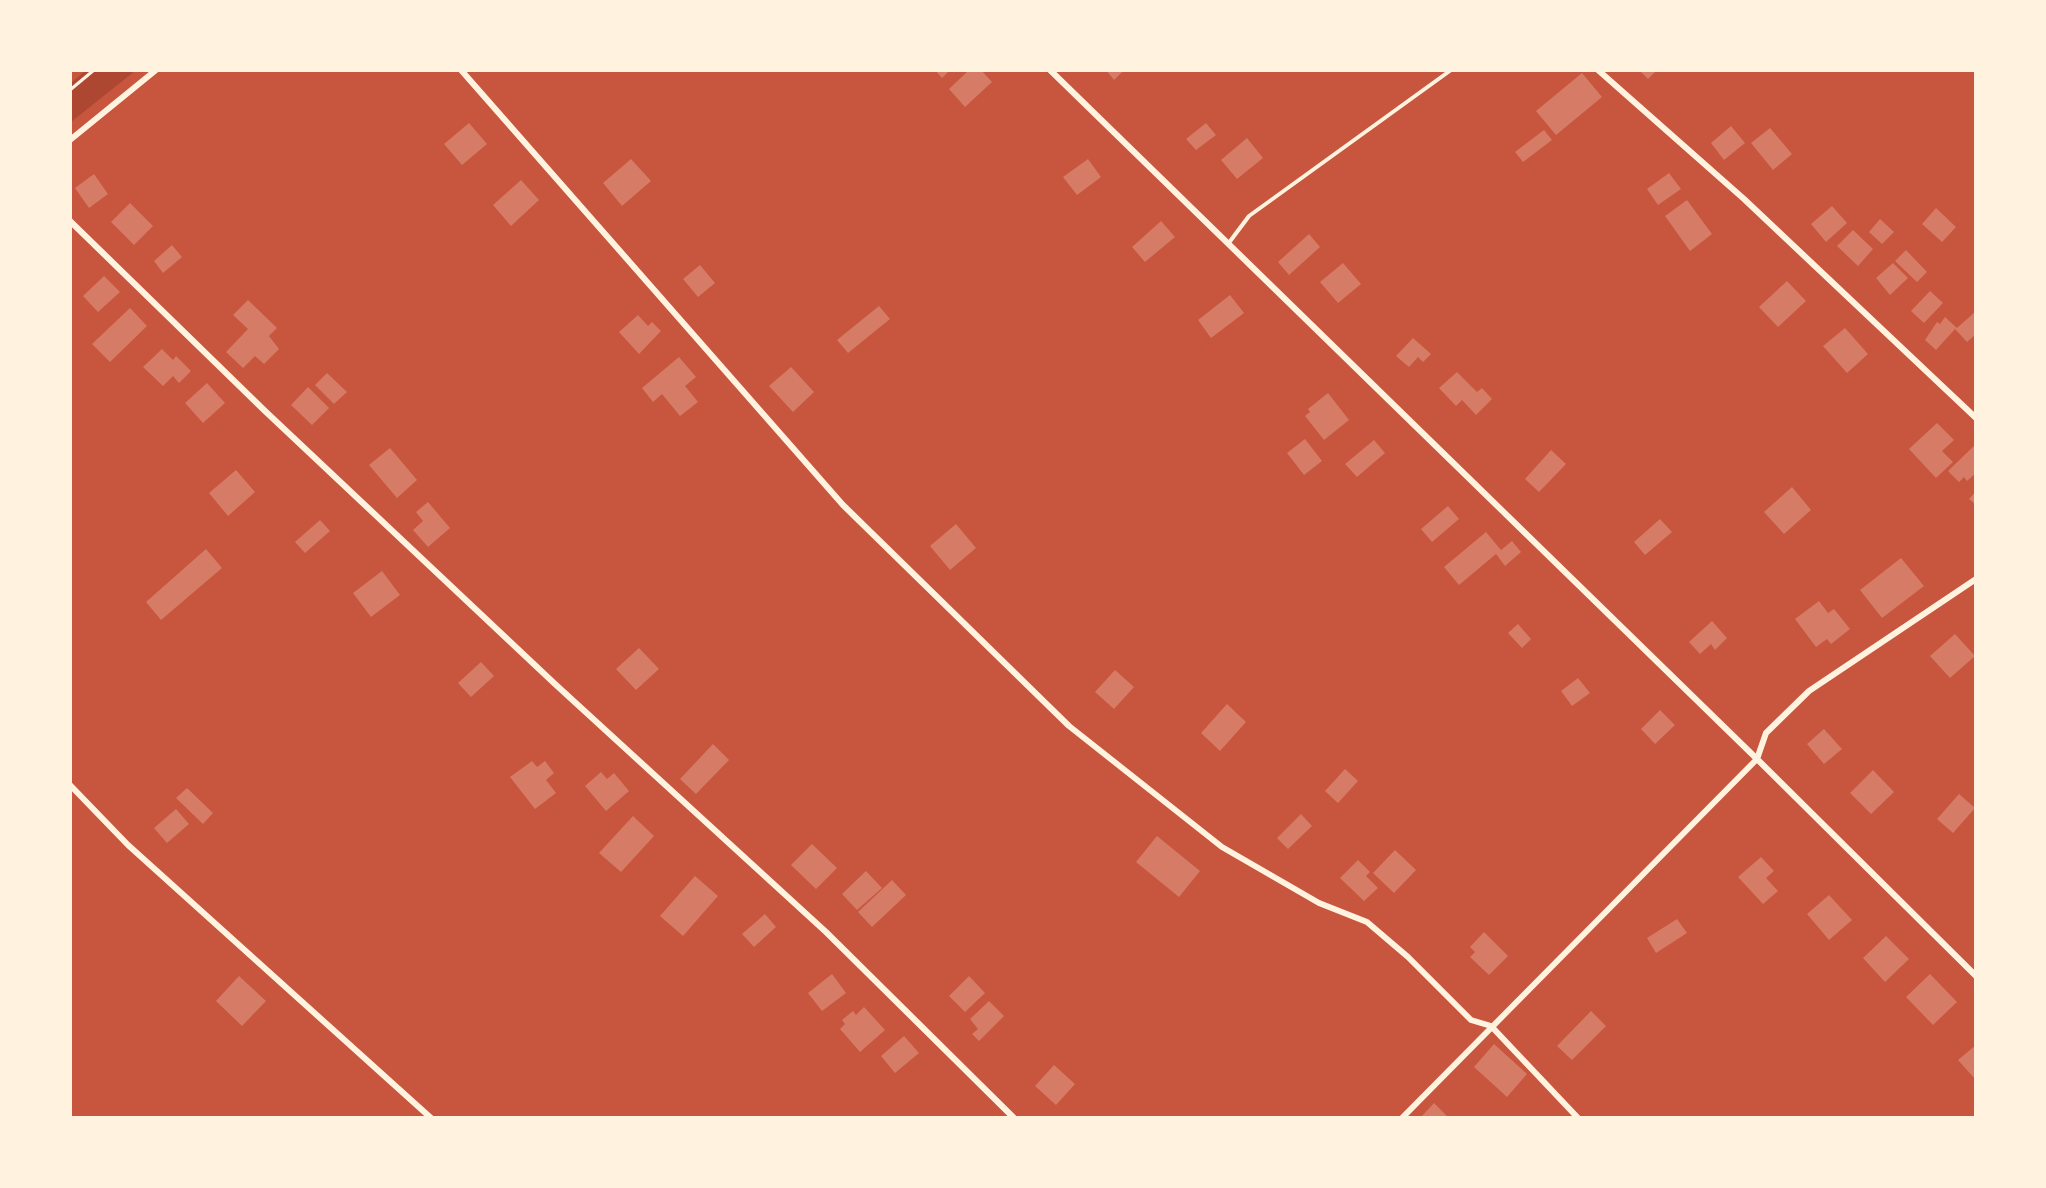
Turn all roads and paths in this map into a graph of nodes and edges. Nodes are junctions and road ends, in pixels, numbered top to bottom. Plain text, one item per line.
1 (94, 70) edge
2 (156, 70) edge
3 (461, 70) edge
4 (1050, 70) edge
5 (1450, 70) edge
6 (1598, 70) edge
7 (70, 90) edge
8 (70, 140) edge
9 (70, 221) edge
10 (1228, 245) junction
11 (1976, 418) edge
12 (1976, 579) edge
13 (1757, 759) junction
14 (70, 785) edge
15 (1976, 976) edge
16 (1491, 1026) junction
17 (431, 1118) edge
18 (1014, 1118) edge
19 (1402, 1118) edge
20 (1578, 1118) edge

1 - 7 path
2 - 8 street
3 - 16 street
4 - 10 street
5 - 10 lane
6 - 11 street
9 - 18 street
10 - 13 street
12 - 13 street
13 - 15 street
13 - 16 street
14 - 17 street
16 - 19 street
16 - 20 street

